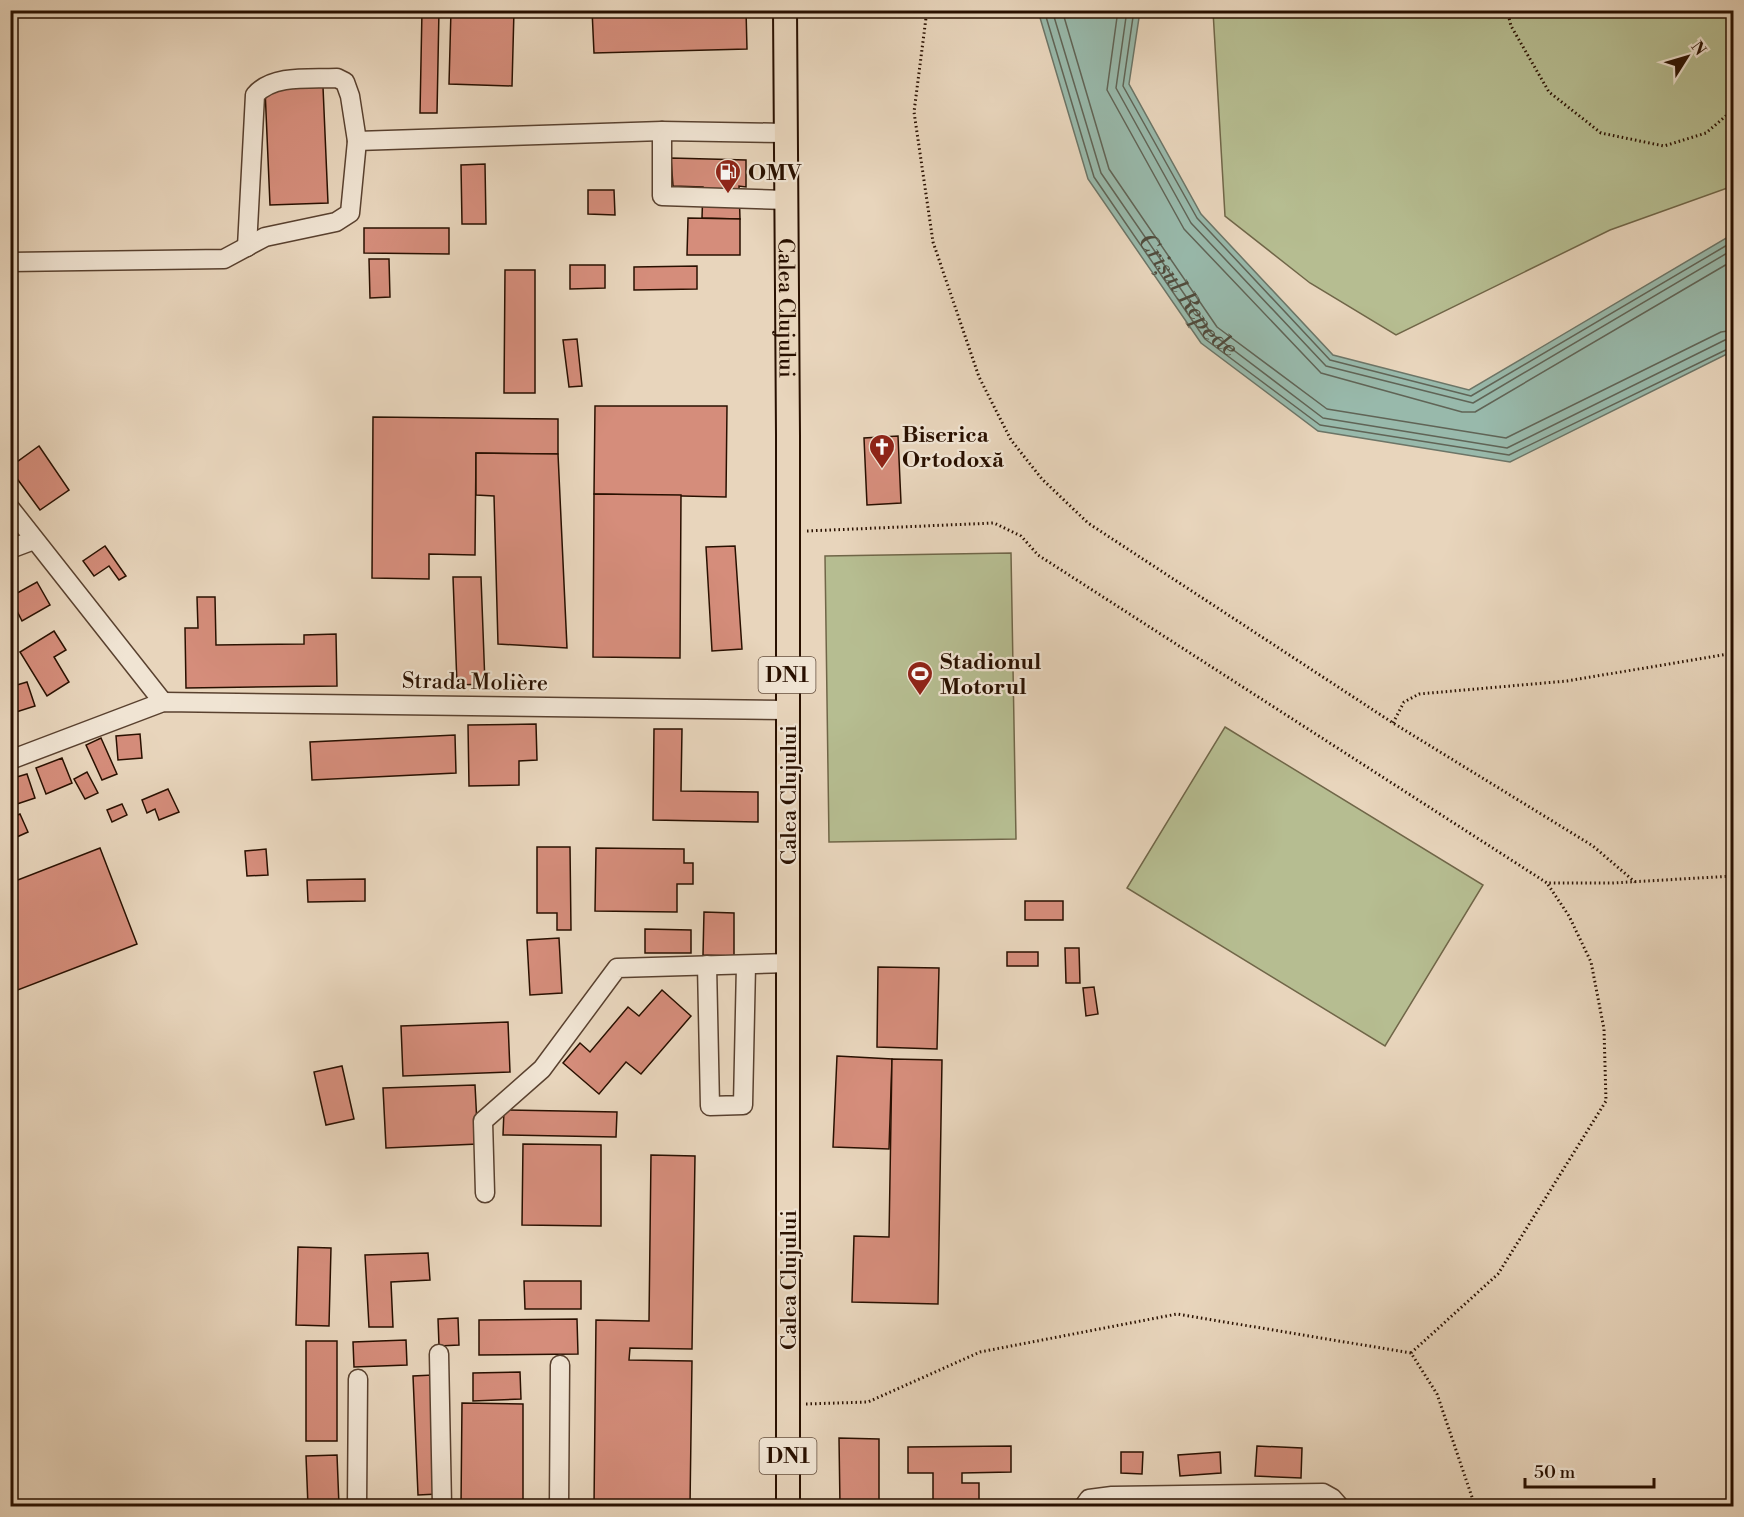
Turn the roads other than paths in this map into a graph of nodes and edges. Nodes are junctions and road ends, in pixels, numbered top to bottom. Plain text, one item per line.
1 (785, 10) edge
2 (662, 131) junction
3 (785, 133) junction
4 (357, 141) junction
5 (786, 200) junction
6 (247, 247) junction
7 (10, 262) edge
8 (10, 508) edge
9 (34, 540) junction
10 (10, 549) edge
11 (163, 702) junction
12 (787, 710) junction
13 (10, 760) edge
14 (789, 963) junction
15 (746, 964) junction
16 (706, 965) junction
17 (485, 1193) dead end
18 (439, 1354) dead end
19 (560, 1365) dead end
20 (358, 1380) dead end
21 (357, 1506) edge
22 (442, 1506) edge
23 (559, 1506) edge
24 (788, 1506) edge
25 (1084, 1506) edge
26 (1338, 1506) edge

1 - 3 main road, Calea Clujului / DN1
2 - 3 street
2 - 4 street
2 - 5 street
3 - 5 main road, Calea Clujului / DN1
4 - 6 street
4 - 6 street
5 - 12 main road, Calea Clujului / DN1
6 - 7 street
8 - 9 street
9 - 10 street
9 - 11 street
11 - 12 street, Strada Molière
11 - 13 street, Strada Molière
12 - 14 main road, Calea Clujului / DN1
14 - 15 street
14 - 24 main road, Calea Clujului / DN1
15 - 16 street
15 - 16 street
16 - 17 street
18 - 22 street
19 - 23 street
20 - 21 street
25 - 26 street

